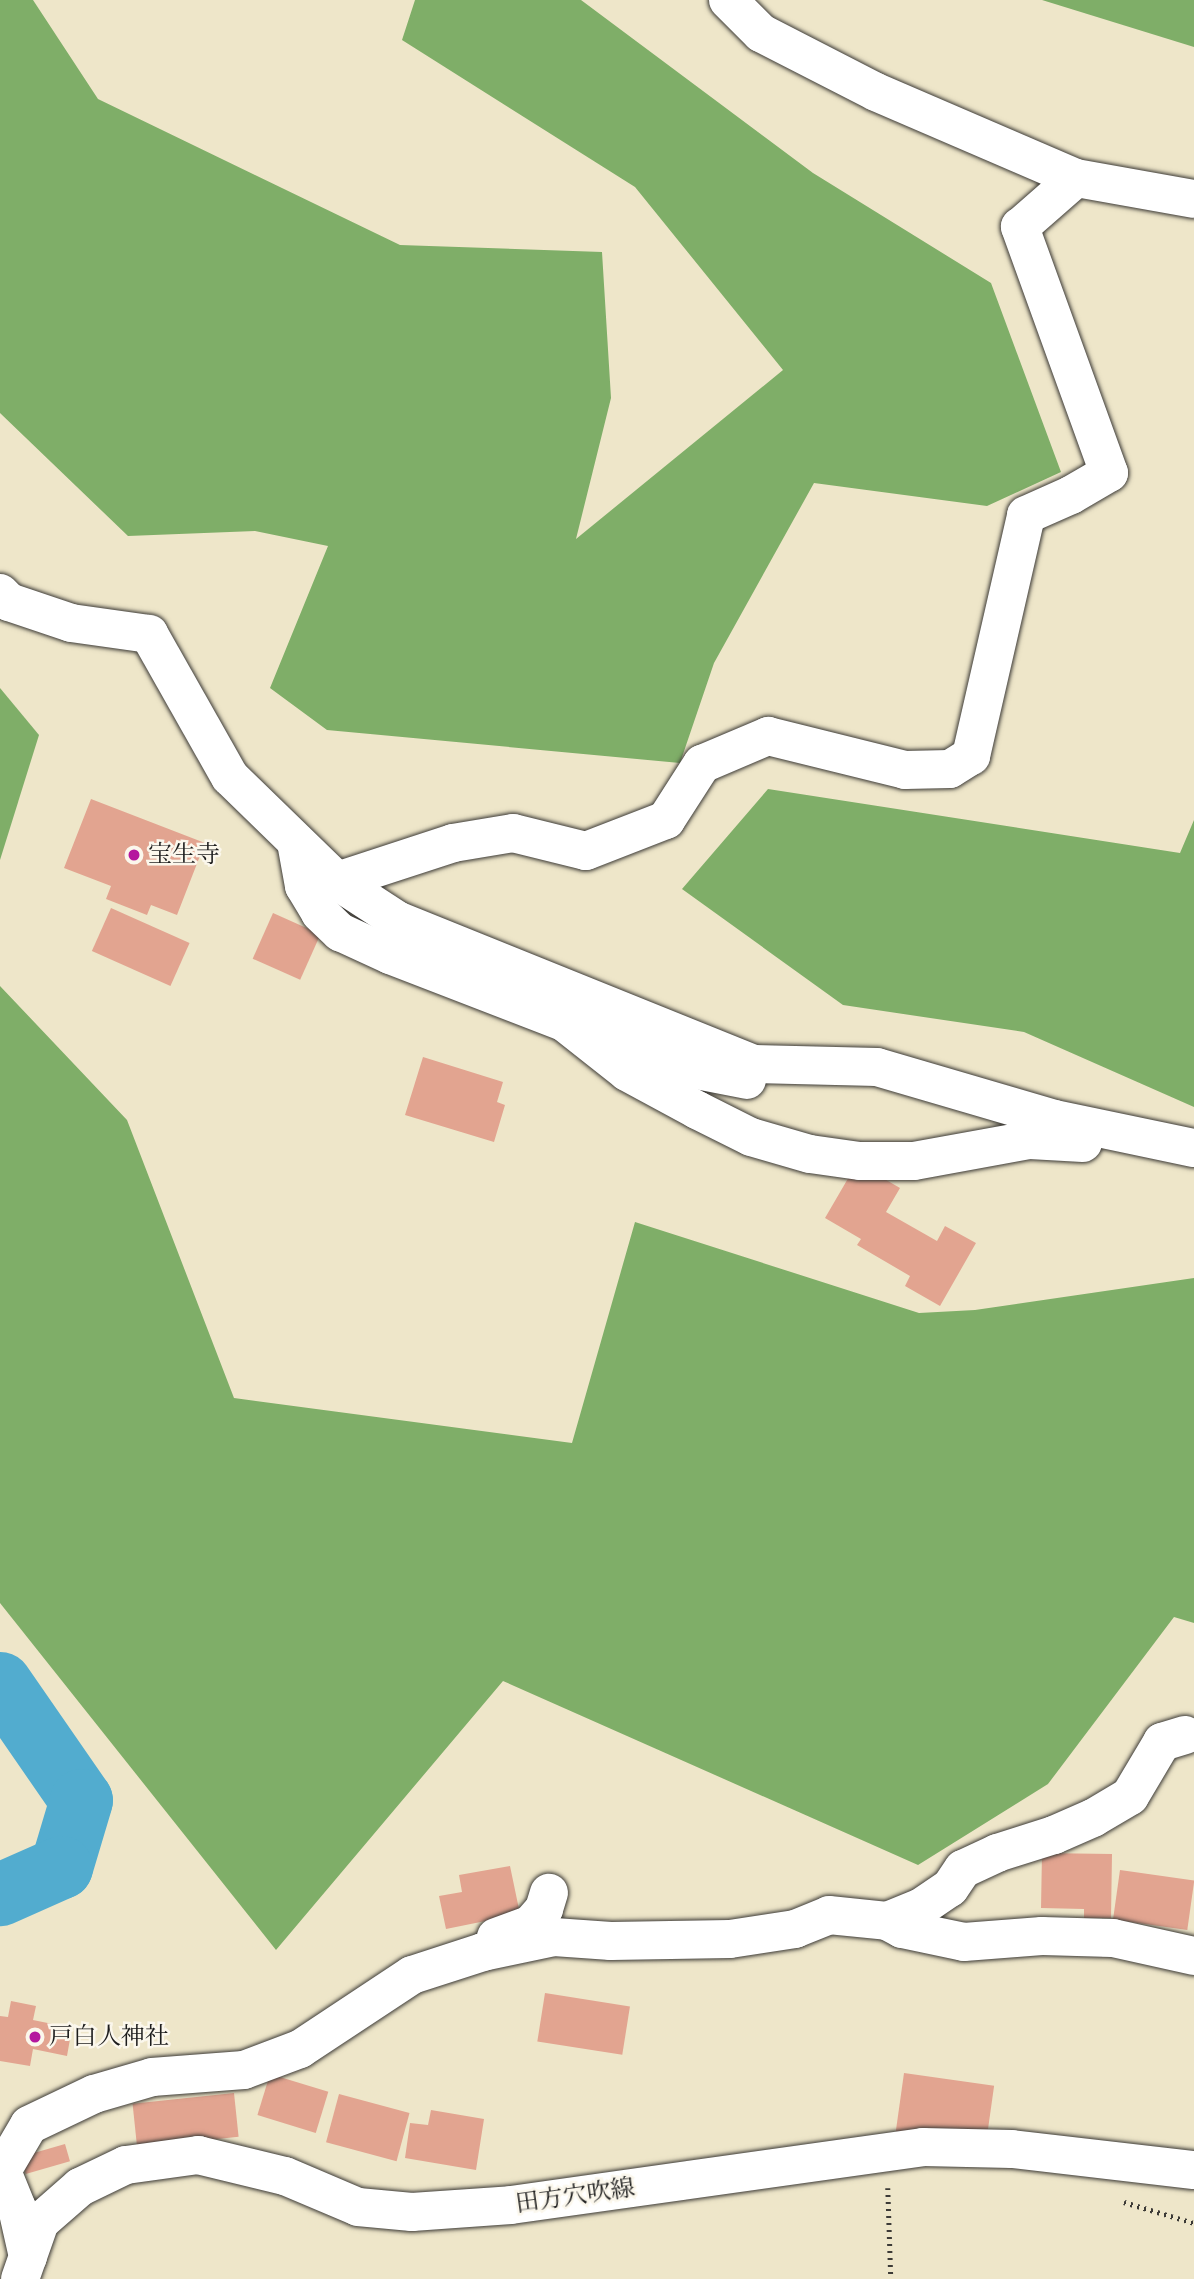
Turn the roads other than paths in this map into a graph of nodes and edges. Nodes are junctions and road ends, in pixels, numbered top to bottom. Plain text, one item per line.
1 (728, 0) edge
2 (1076, 178) junction
3 (1194, 199) edge
4 (0, 593) edge
5 (296, 842) junction
6 (337, 881) junction
7 (564, 1021) junction
8 (783, 1064) junction
9 (1194, 1148) edge
10 (1194, 1156) edge
11 (1185, 1735) dead end
12 (549, 1893) dead end
13 (887, 1921) junction
14 (472, 1955) junction
15 (1194, 1956) edge
16 (1, 2168) edge
17 (1194, 2170) edge
18 (24, 2268) edge

1 - 2 street
2 - 3 street
2 - 6 street
4 - 5 street
5 - 6 street
5 - 7 street
6 - 8 street
7 - 8 street
7 - 10 street
8 - 9 street
11 - 13 street
12 - 14 street
13 - 14 street
13 - 15 street
14 - 16 street
16 - 18 street
17 - 18 street, 田方穴吹線

